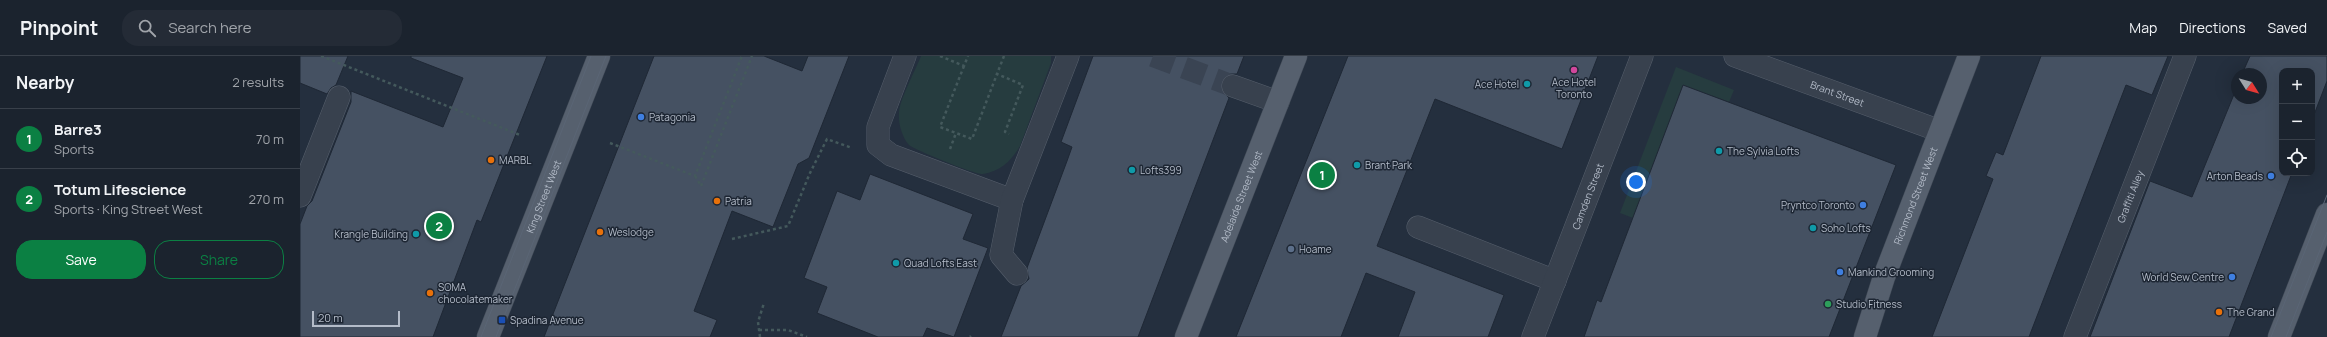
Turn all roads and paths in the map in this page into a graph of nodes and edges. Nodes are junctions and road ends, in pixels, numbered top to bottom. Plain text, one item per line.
1 (321, 56) edge
2 (599, 56) edge
3 (742, 56) edge
4 (752, 56) edge
5 (905, 56) edge
6 (940, 56) edge
7 (968, 56) edge
8 (1068, 56) edge
9 (1296, 56) edge
10 (1642, 56) edge
11 (1735, 56) edge
12 (1969, 56) edge
13 (2185, 56) edge
14 (964, 66) junction
15 (997, 74) dead end
16 (1233, 86) tunnel mouth
17 (338, 97) dead end
18 (1278, 102) junction
19 (1940, 131) junction
20 (956, 133) junction
21 (520, 135) dead end
22 (610, 143) dead end
23 (878, 145) junction
24 (952, 145) dead end
25 (695, 176) junction
26 (300, 196) edge
27 (1012, 200) junction
28 (2327, 214) edge
29 (1418, 227) dead end
30 (732, 239) dead end
31 (1018, 274) dead end
32 (1555, 281) junction
33 (764, 303) dead end
34 (759, 330) junction
35 (488, 337) edge
36 (760, 337) edge
37 (807, 337) edge
38 (1186, 337) edge
39 (1533, 337) edge
40 (1865, 337) edge
41 (2075, 337) edge
42 (2279, 337) edge

1 - 21 path
2 - 35 main road, King Street West
3 - 25 path
4 - 25 path
5 - 23 street
6 - 14 path
7 - 14 path
8 - 27 street
9 - 18 main road, Adelaide Street West
10 - 32 street, Camden Street
11 - 19 street, Brant Street
12 - 19 main road, Richmond Street West
13 - 41 street, Graffiti Alley
14 - 20 path
15 - 20 path
16 - 18 street
17 - 26 street
18 - 38 main road, Adelaide Street West
19 - 40 main road, Richmond Street West
20 - 24 path
22 - 25 path
23 - 27 street
23 - 30 path
27 - 31 street
28 - 42 main road
29 - 32 street
32 - 39 street, Camden Street
33 - 34 path
34 - 36 path
34 - 37 path

